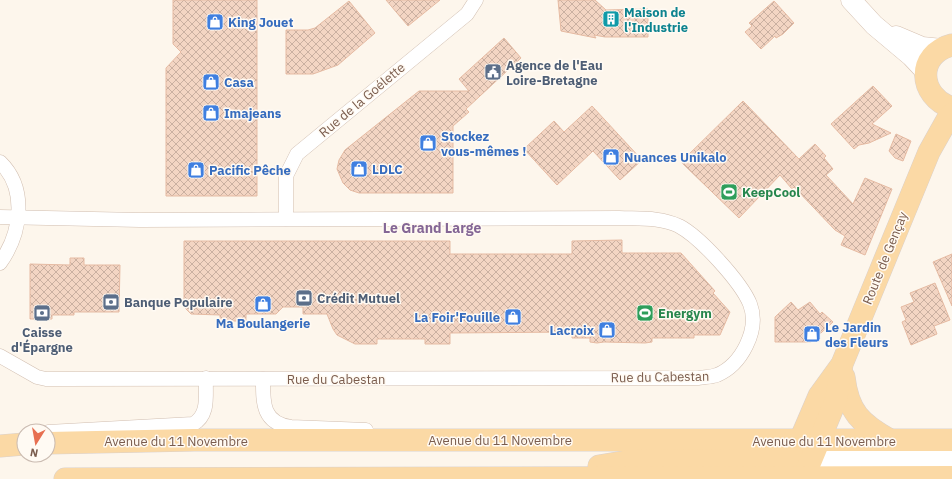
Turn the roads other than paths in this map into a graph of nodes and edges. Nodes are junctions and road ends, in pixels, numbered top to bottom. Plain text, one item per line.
1 (476, 0) edge
2 (851, 0) edge
3 (874, 25) junction
4 (947, 47) edge
5 (926, 72) junction
6 (933, 96) junction
7 (952, 108) edge
8 (952, 114) edge
9 (928, 152) junction
10 (0, 162) edge
11 (0, 217) edge
12 (18, 217) junction
13 (286, 219) junction
14 (0, 263) edge
15 (0, 356) edge
16 (842, 364) junction
17 (206, 378) junction
18 (263, 378) junction
19 (56, 432) edge
20 (16, 438) edge
21 (438, 440) junction
22 (890, 440) junction
23 (952, 440) edge
24 (0, 441) edge
25 (56, 443) edge
26 (16, 445) edge
27 (0, 446) edge
28 (952, 458) edge
29 (800, 464) edge
30 (952, 476) edge
31 (521, 477) junction
32 (725, 478) edge
33 (862, 478) edge
34 (65, 479) edge

1 - 13 street, Rue de la Goélette
2 - 3 street
3 - 4 street
3 - 5 street
4 - 5 main road
5 - 6 main road
6 - 7 main road
6 - 9 main road, Route de Gençay
8 - 9 main road, Route de Gençay
9 - 16 main road, Route de Gençay
10 - 12 street
11 - 12 street, Rue du Cabestan
12 - 13 street, Rue du Cabestan
12 - 14 street
13 - 18 street, Rue du Cabestan
15 - 17 street, Rue du Cabestan
16 - 22 main road
16 - 29 main road, Route de Gençay
17 - 18 street, Rue du Cabestan
17 - 19 street
18 - 21 street
20 - 24 street
21 - 25 main road, Avenue du 11 Novembre
21 - 29 main road, Avenue du 11 Novembre
22 - 23 main road, Avenue du 11 Novembre
22 - 29 main road, Avenue du 11 Novembre
26 - 27 main road
28 - 29 street
29 - 31 main road
29 - 32 main road, Avenue du 11 Novembre
29 - 33 main road, Avenue du 11 Novembre
30 - 33 main road, Avenue du 11 Novembre
31 - 32 main road, Avenue du 11 Novembre
31 - 34 main road, Avenue du 11 Novembre

